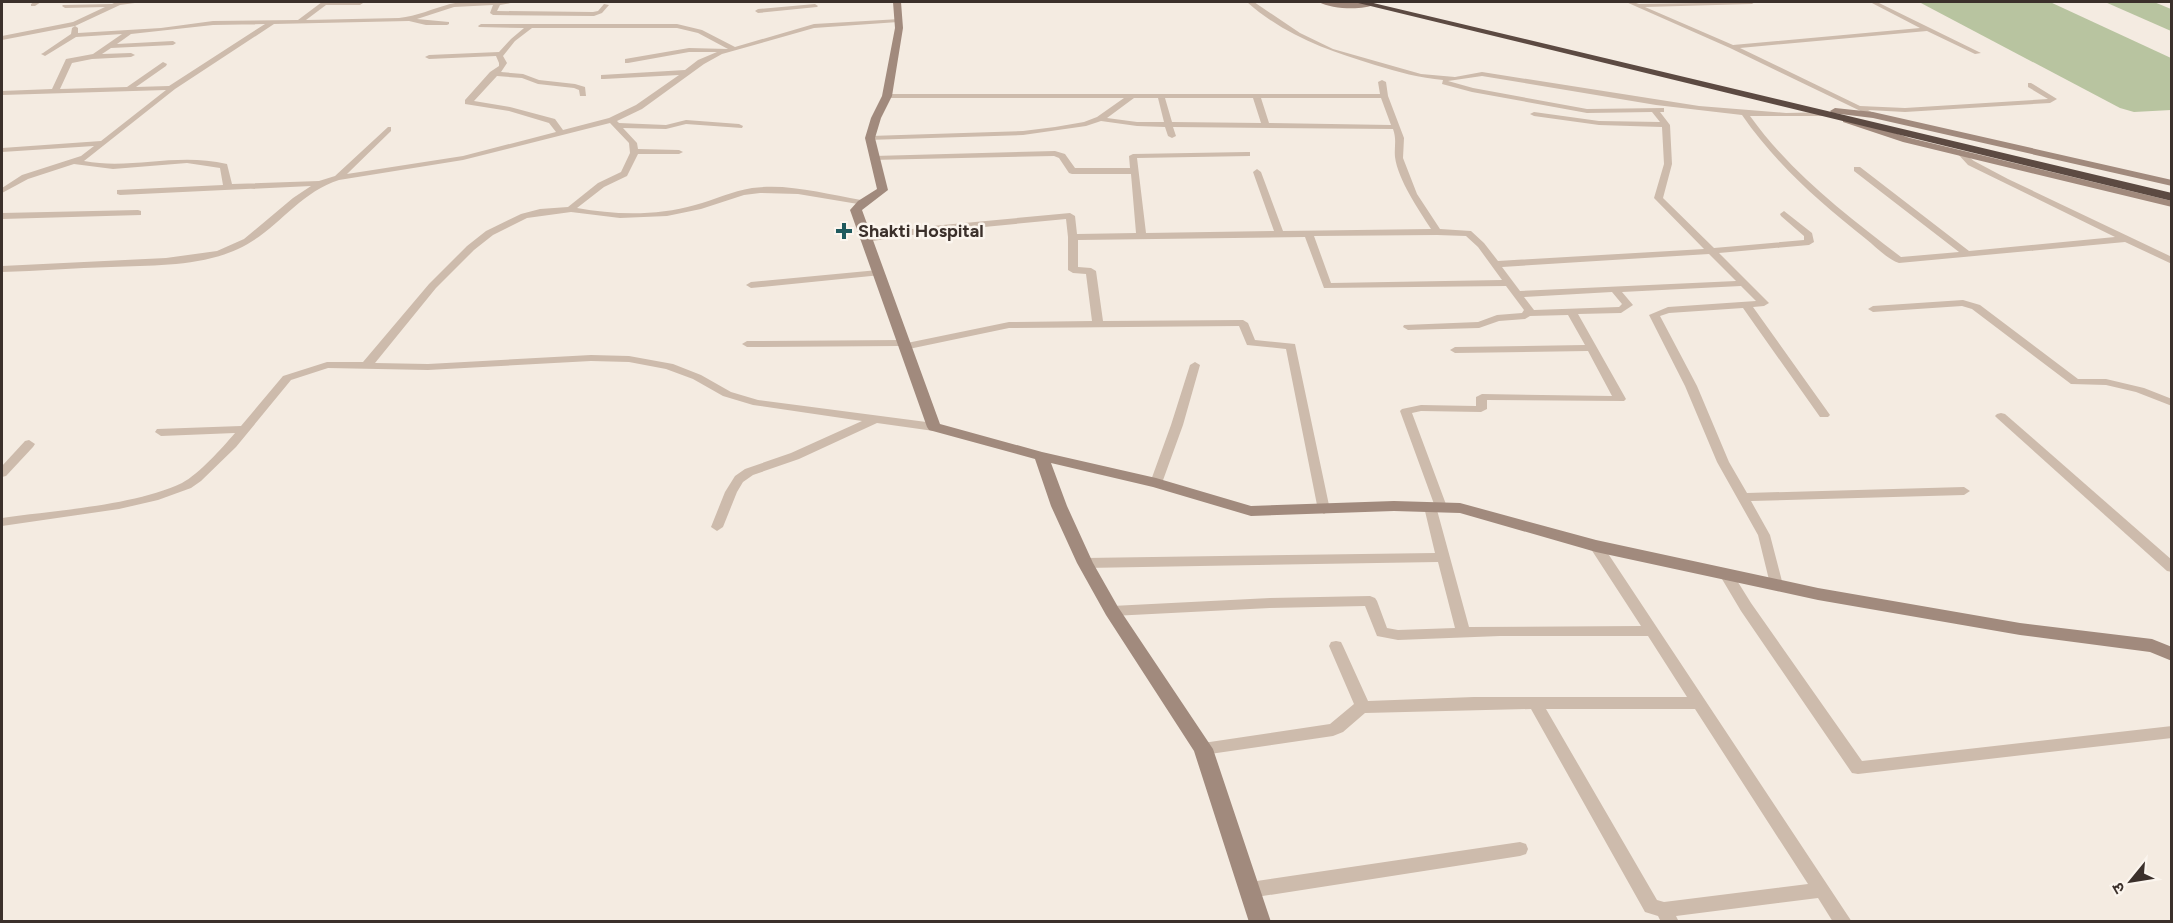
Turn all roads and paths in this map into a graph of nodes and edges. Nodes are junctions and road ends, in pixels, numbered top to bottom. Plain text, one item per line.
1 (139, 2) edge
2 (498, 2) edge
3 (513, 2) edge
4 (897, 2) edge
5 (1250, 2) edge
6 (1323, 2) edge
7 (1359, 2) edge
8 (1752, 2) edge
9 (1873, 2) edge
10 (117, 3) edge
11 (360, 3) edge
12 (1375, 3) edge
13 (1633, 3) edge
14 (816, 4) edge
15 (606, 5) dead end
16 (65, 6) dead end
17 (758, 11) dead end
18 (516, 13) junction
19 (407, 19) junction
20 (898, 20) junction
21 (273, 22) junction
22 (299, 22) junction
23 (447, 23) dead end
24 (75, 24) junction
25 (532, 25) junction
26 (481, 26) dead end
27 (502, 26) junction
28 (814, 26) junction
29 (1926, 29) junction
30 (129, 32) junction
31 (74, 35) junction
32 (2, 38) edge
33 (173, 43) dead end
34 (110, 46) junction
35 (1731, 47) junction
36 (731, 50) junction
37 (1977, 53) dead end
38 (45, 54) dead end
39 (500, 54) junction
40 (131, 56) dead end
41 (92, 57) junction
42 (429, 57) dead end
43 (628, 61) dead end
44 (163, 64) dead end
45 (688, 72) junction
46 (493, 74) junction
47 (1420, 76) junction
48 (604, 77) dead end
49 (1382, 82) dead end
50 (2031, 84) dead end
51 (130, 88) junction
52 (171, 88) junction
53 (55, 91) junction
54 (2, 93) edge
55 (583, 94) dead end
56 (887, 96) junction
57 (1132, 96) junction
58 (1161, 96) junction
59 (1256, 96) junction
60 (1384, 96) junction
61 (1858, 106) junction
62 (1704, 109) junction
63 (1655, 111) junction
64 (1744, 112) junction
65 (1833, 113) junction
66 (1534, 114) dead end
67 (1873, 115) junction
68 (1100, 119) junction
69 (614, 122) junction
70 (1169, 124) junction
71 (1266, 125) junction
72 (1666, 125) junction
73 (739, 126) dead end
74 (1396, 127) junction
75 (388, 129) dead end
76 (561, 134) junction
77 (1172, 136) dead end
78 (870, 138) junction
79 (104, 143) junction
80 (2, 150) edge
81 (634, 151) junction
82 (679, 152) dead end
83 (1961, 153) junction
84 (1247, 154) dead end
85 (874, 158) junction
86 (77, 162) junction
87 (1857, 169) dead end
88 (1133, 171) junction
89 (1257, 172) dead end
90 (338, 178) junction
91 (319, 183) junction
92 (2172, 183) edge
93 (228, 186) junction
94 (2, 190) edge
95 (2172, 190) edge
96 (120, 192) dead end
97 (2172, 197) edge
98 (861, 203) junction
99 (2172, 204) edge
100 (572, 209) junction
101 (138, 213) dead end
102 (1784, 214) dead end
103 (2, 216) edge
104 (1437, 232) junction
105 (1308, 233) junction
106 (1141, 234) junction
107 (1279, 234) junction
108 (1072, 237) junction
109 (866, 239) junction
110 (2127, 239) junction
111 (1714, 251) junction
112 (1969, 255) junction
113 (2172, 261) edge
114 (1496, 264) junction
115 (2, 269) edge
116 (878, 273) junction
117 (1510, 283) junction
118 (1745, 283) junction
119 (752, 285) dead end
120 (1614, 289) junction
121 (1518, 294) junction
122 (1746, 304) junction
123 (1873, 309) dead end
124 (1572, 312) junction
125 (1527, 313) junction
126 (1098, 324) junction
127 (1408, 327) dead end
128 (747, 344) dead end
129 (903, 345) junction
130 (1592, 348) junction
131 (1455, 350) dead end
132 (1195, 365) dead end
133 (367, 366) junction
134 (2172, 403) edge
135 (1824, 416) dead end
136 (2001, 416) dead end
137 (874, 419) junction
138 (934, 427) junction
139 (243, 429) junction
140 (161, 432) dead end
141 (28, 444) dead end
142 (1041, 456) junction
143 (2, 472) edge
144 (1156, 483) junction
145 (1964, 491) dead end
146 (1743, 497) junction
147 (1435, 507) junction
148 (1324, 510) junction
149 (2, 522) edge
150 (717, 527) dead end
151 (1596, 546) junction
152 (1442, 558) junction
153 (1085, 563) junction
154 (2172, 568) edge
155 (1726, 574) junction
156 (1776, 585) junction
157 (1112, 611) junction
158 (1652, 631) junction
159 (1462, 632) junction
160 (1336, 646) dead end
161 (2172, 654) edge
162 (1699, 703) junction
163 (1536, 704) junction
164 (1363, 707) junction
165 (2172, 732) edge
166 (1203, 749) junction
167 (1520, 849) dead end
168 (1250, 890) junction
169 (1822, 890) junction
170 (1667, 916) edge
171 (1260, 921) edge
172 (1843, 921) edge

1 - 10 street
2 - 3 street
2 - 18 street
2 - 19 street
4 - 20 street
5 - 47 street
6 - 12 street
7 - 12 highway
8 - 13 street
9 - 29 street
10 - 16 street
10 - 24 street
11 - 22 street
12 - 65 highway
13 - 35 street
14 - 17 street
14 - 28 street
15 - 18 street
18 - 27 street
19 - 22 street
19 - 23 street
20 - 28 street
20 - 56 street
21 - 22 street
21 - 30 street
21 - 52 street
24 - 31 street
24 - 32 street
25 - 27 street
25 - 36 street
25 - 39 street
26 - 27 street
28 - 36 street
29 - 35 street
29 - 37 street
30 - 31 street
30 - 34 street
31 - 38 street
33 - 34 street
34 - 41 street
35 - 61 street
36 - 43 street
36 - 45 street
39 - 42 street
39 - 46 street
40 - 41 street
41 - 53 street
44 - 51 street
45 - 48 street
45 - 69 street
46 - 55 street
46 - 76 street
47 - 62 street
47 - 63 street
49 - 60 street
50 - 61 street
51 - 52 street
51 - 53 street
52 - 79 street
53 - 54 street
56 - 57 street
56 - 78 street
57 - 58 street
57 - 68 street
58 - 59 street
58 - 70 street
59 - 60 street
59 - 71 street
60 - 74 street
61 - 67 street
62 - 63 street
62 - 64 street
63 - 72 street
64 - 65 street
64 - 112 street
65 - 67 street
65 - 83 street
65 - 95 highway
65 - 97 highway
66 - 72 street
67 - 92 street
68 - 70 street
68 - 78 street
69 - 73 street
69 - 76 street
69 - 81 street
70 - 71 street
70 - 77 street
71 - 74 street
72 - 111 street
74 - 104 street
75 - 90 street
76 - 90 street
78 - 85 street
79 - 80 street
79 - 86 street
81 - 82 street
81 - 100 street
83 - 99 street
83 - 110 street
84 - 88 street
85 - 88 street
85 - 98 street
86 - 93 street
86 - 94 street
87 - 112 street
88 - 106 street
89 - 107 street
90 - 91 street
91 - 93 street
91 - 115 street
93 - 96 street
98 - 100 street
98 - 109 street
100 - 133 street
101 - 103 street
102 - 111 street
104 - 105 street
104 - 114 street
105 - 107 street
105 - 117 street
106 - 107 street
106 - 108 street
108 - 109 street
108 - 126 street
109 - 116 street
110 - 112 street
110 - 113 street
111 - 114 street
111 - 118 street
114 - 117 street
116 - 119 street
116 - 129 street
117 - 121 street
118 - 120 street
118 - 122 street
120 - 121 street
120 - 124 street
121 - 125 street
122 - 135 street
122 - 146 street
123 - 134 street
124 - 125 street
124 - 130 street
125 - 127 street
126 - 129 street
126 - 148 street
128 - 129 street
129 - 138 street
130 - 131 street
130 - 147 street
132 - 144 street
133 - 137 street
133 - 139 street
136 - 154 street
137 - 138 street
137 - 150 street
138 - 142 street
139 - 140 street
139 - 149 street
141 - 143 street
142 - 144 street
142 - 153 street
144 - 148 street
145 - 146 street
146 - 156 street
147 - 148 street
147 - 151 street
147 - 152 street
151 - 155 street
151 - 158 street
152 - 153 street
152 - 159 street
153 - 157 street
155 - 156 street
155 - 165 street
156 - 161 street
157 - 159 street
157 - 166 street
158 - 159 street
158 - 162 street
160 - 164 street
162 - 163 street
162 - 169 street
163 - 164 street
163 - 170 street
164 - 166 street
166 - 168 street
167 - 168 street
168 - 171 street
169 - 170 street
169 - 172 street

